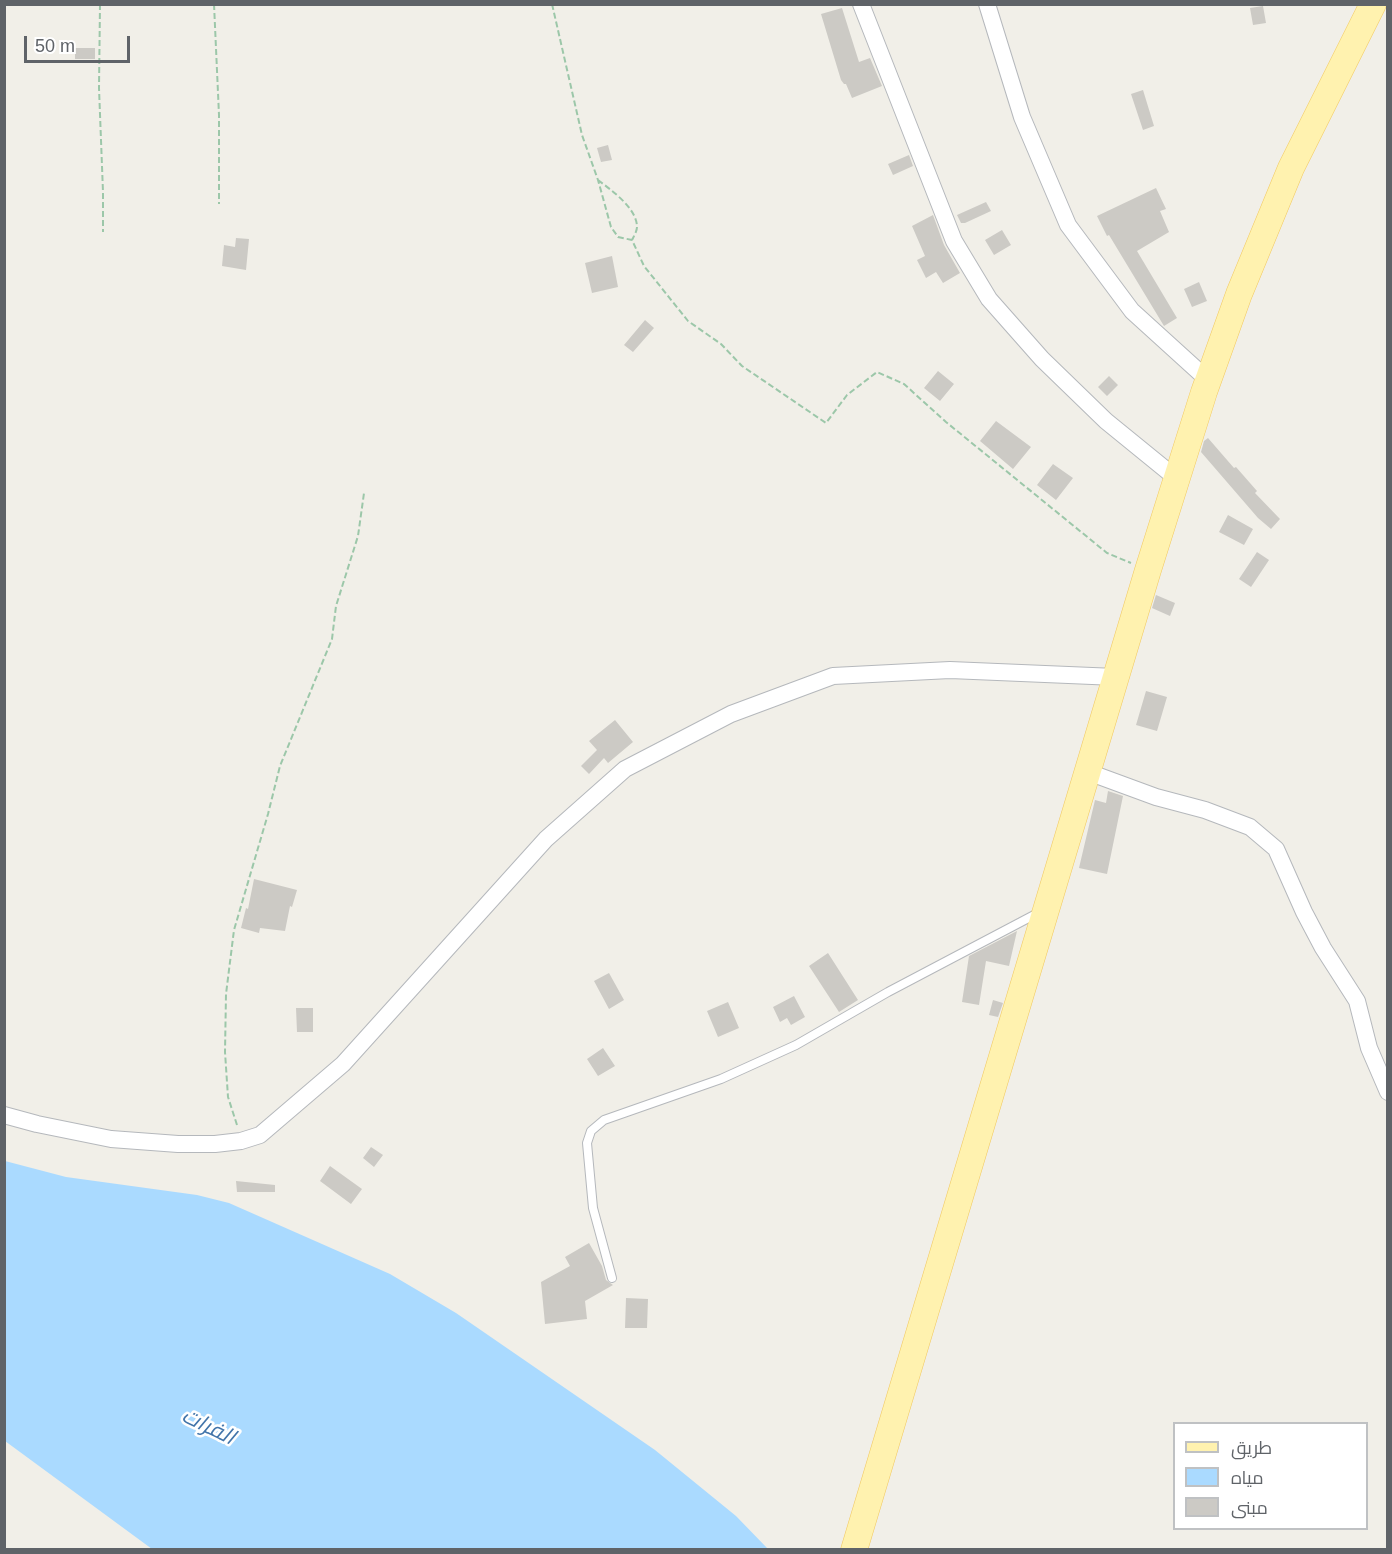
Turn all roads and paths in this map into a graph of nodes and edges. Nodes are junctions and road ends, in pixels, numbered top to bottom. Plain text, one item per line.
1 (100, 4) edge
2 (214, 4) edge
3 (552, 4) edge
4 (861, 4) edge
5 (987, 4) edge
6 (1373, 4) edge
7 (598, 180) junction
8 (219, 204) dead end
9 (103, 232) dead end
10 (632, 240) junction
11 (1208, 380) junction
12 (1176, 477) junction
13 (364, 494) dead end
14 (1148, 570) junction
15 (1116, 677) junction
16 (1088, 772) junction
17 (1047, 908) junction
18 (1388, 1092) edge
19 (4, 1115) edge
20 (241, 1141) junction
21 (612, 1278) dead end
22 (854, 1550) edge

1 - 9 path
2 - 8 path
3 - 7 path
4 - 12 street
5 - 11 street
6 - 11 main road
7 - 10 path
7 - 10 path
10 - 14 path
11 - 12 main road
12 - 14 main road
13 - 20 path
14 - 15 main road
15 - 16 main road
15 - 20 street
16 - 17 main road
16 - 18 street
17 - 21 lane
17 - 22 main road
19 - 20 street

